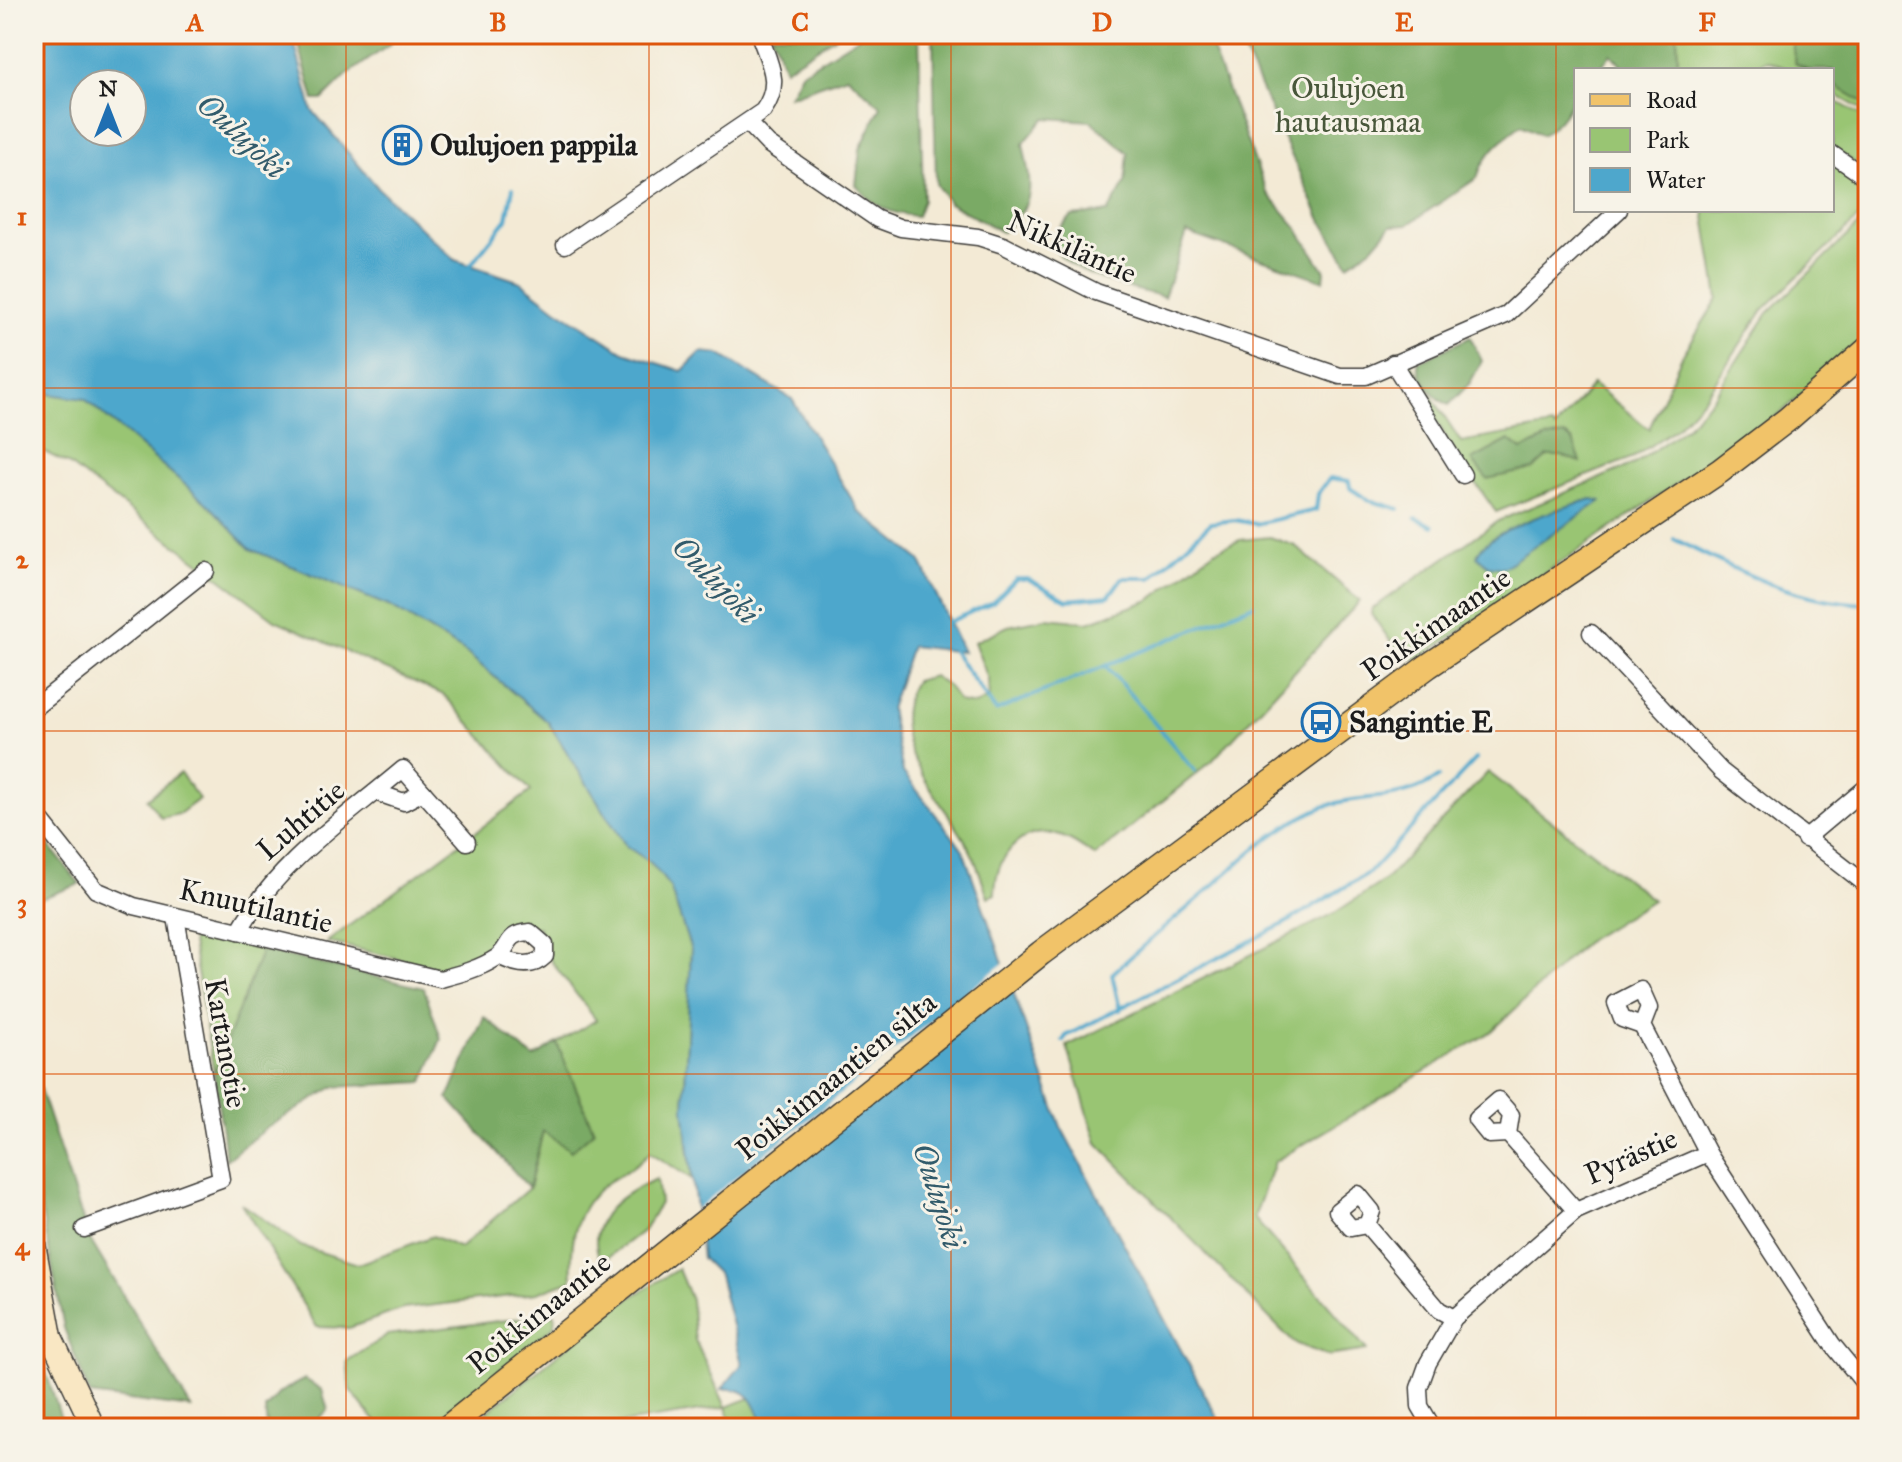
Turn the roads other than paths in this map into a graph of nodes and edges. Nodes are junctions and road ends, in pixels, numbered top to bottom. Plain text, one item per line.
1 (759, 34) edge
2 (748, 123) junction
3 (1834, 155) edge
4 (1868, 179) edge
5 (1617, 212) edge
6 (565, 245) dead end
7 (1868, 349) edge
8 (1393, 363) junction
9 (1463, 475) dead end
10 (206, 571) dead end
11 (1591, 633) dead end
12 (34, 708) edge
13 (1868, 786) edge
14 (375, 792) junction
15 (423, 792) junction
16 (34, 812) edge
17 (1805, 839) junction
18 (467, 842) dead end
19 (1868, 886) edge
20 (176, 917) junction
21 (239, 931) junction
22 (1041, 953) joint
23 (499, 956) dead end
24 (1642, 1026) dead end
25 (1508, 1134) dead end
26 (1708, 1153) junction
27 (1576, 1211) junction
28 (1367, 1225) dead end
29 (84, 1229) dead end
30 (34, 1248) edge
31 (671, 1248) joint
32 (1454, 1318) junction
33 (1868, 1388) edge
34 (1868, 1422) edge
35 (94, 1428) edge
36 (447, 1428) edge
37 (1433, 1428) edge
38 (1862, 1428) edge

1 - 2 street
2 - 6 street
2 - 8 street, Nikkiläntie
3 - 4 street
5 - 8 street, Nikkiläntie
7 - 22 main road, Poikkimaantie
8 - 9 street
10 - 12 street
11 - 17 street
13 - 17 street
14 - 15 street, Luhtitie
14 - 15 street, Luhtitie
14 - 21 street, Luhtitie
15 - 18 street
16 - 20 street, Knuutilantie
17 - 19 street
20 - 21 street, Knuutilantie
20 - 29 street, Kartanotie
21 - 23 street, Knuutilantie
22 - 31 main road, Poikkimaantien silta
24 - 26 street
25 - 27 street
26 - 27 street, Pyrästie
26 - 33 street, Pyrästie
27 - 32 street, Pyrästie
28 - 32 street
30 - 35 main road
31 - 36 main road, Poikkimaantie
32 - 37 street, Pyrästie
34 - 38 street

